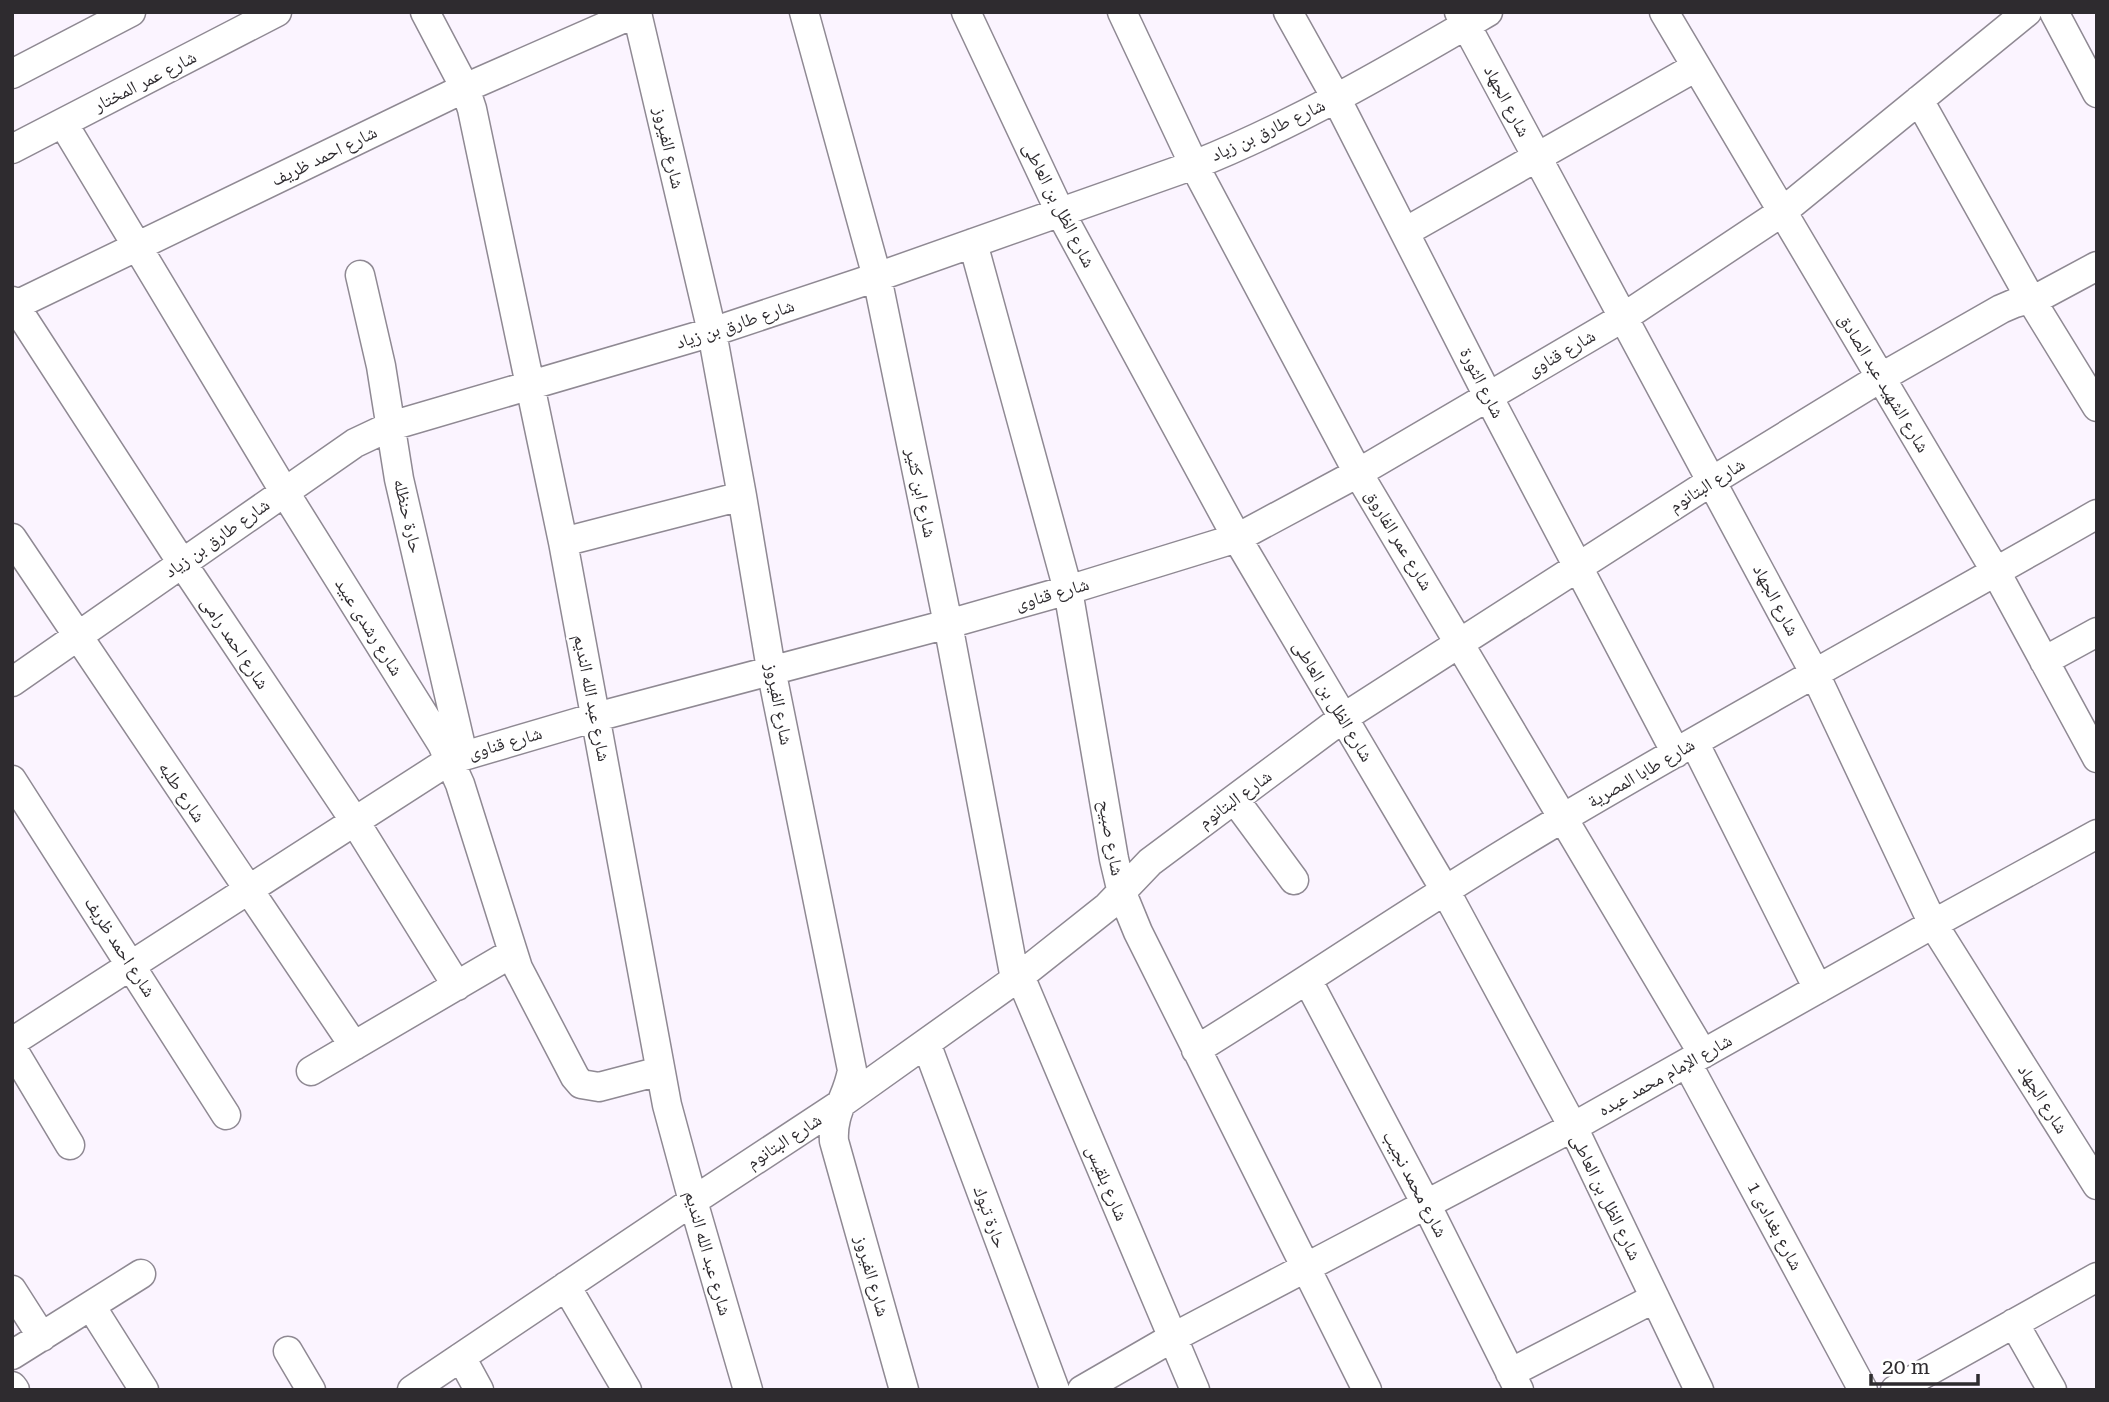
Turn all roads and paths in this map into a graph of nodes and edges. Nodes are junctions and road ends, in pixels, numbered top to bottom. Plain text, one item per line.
1 (277, 12) edge
2 (425, 12) edge
3 (638, 12) edge
4 (804, 12) edge
5 (966, 12) edge
6 (1122, 12) edge
7 (1288, 12) edge
8 (1664, 12) edge
9 (2027, 12) edge
10 (2054, 12) edge
11 (124, 14) edge
12 (1471, 16) edge
13 (1696, 66) junction
14 (12, 74) edge
15 (465, 88) junction
16 (2097, 93) edge
17 (1336, 98) junction
18 (1919, 100) junction
19 (63, 123) junction
20 (12, 149) edge
21 (1537, 157) junction
22 (1194, 165) junction
23 (1060, 212) junction
24 (1782, 212) junction
25 (1405, 232) junction
26 (973, 243) junction
27 (136, 246) junction
28 (2097, 266) edge
29 (360, 275) dead end
30 (877, 277) junction
31 (2030, 298) junction
32 (13, 305) edge
33 (1624, 317) junction
34 (712, 332) junction
35 (1880, 378) junction
36 (530, 387) junction
37 (1488, 396) junction
38 (2097, 407) edge
39 (391, 426) junction
40 (1359, 473) junction
41 (1712, 481) junction
42 (284, 491) junction
43 (743, 496) junction
44 (2097, 514) edge
45 (12, 537) edge
46 (1237, 538) junction
47 (563, 542) junction
48 (182, 563) junction
49 (1578, 567) junction
50 (1996, 572) junction
51 (1068, 590) junction
52 (948, 624) junction
53 (2097, 632) edge
54 (78, 636) junction
55 (1461, 643) junction
56 (2044, 660) junction
57 (771, 669) junction
58 (1815, 674) junction
59 (12, 682) edge
60 (596, 717) junction
61 (1343, 718) junction
62 (1685, 748) junction
63 (457, 757) junction
64 (2097, 758) edge
65 (12, 780) edge
66 (1235, 800) junction
67 (1562, 818) junction
68 (354, 820) junction
69 (2097, 834) edge
70 (1294, 880) dead end
71 (248, 890) junction
72 (1445, 890) junction
73 (1122, 893) junction
74 (1933, 924) junction
75 (512, 953) junction
76 (132, 965) junction
77 (1018, 978) junction
78 (1308, 981) junction
79 (457, 986) junction
80 (1818, 989) junction
81 (12, 1042) edge
82 (926, 1044) junction
83 (354, 1046) junction
84 (12, 1048) edge
85 (1196, 1051) junction
86 (1695, 1058) junction
87 (311, 1071) dead end
88 (660, 1072) junction
89 (839, 1105) junction
90 (226, 1115) dead end
91 (1573, 1127) junction
92 (70, 1145) dead end
93 (2097, 1185) edge
94 (693, 1200) junction
95 (1426, 1204) junction
96 (1307, 1266) junction
97 (141, 1274) dead end
98 (2097, 1277) edge
99 (566, 1286) junction
100 (12, 1290) edge
101 (1655, 1298) junction
102 (91, 1306) junction
103 (2014, 1323) junction
104 (42, 1337) junction
105 (1172, 1338) junction
106 (288, 1351) dead end
107 (12, 1355) edge
108 (461, 1357) junction
109 (1515, 1381) edge
110 (144, 1390) edge
111 (311, 1390) edge
112 (412, 1390) edge
113 (479, 1390) edge
114 (627, 1390) edge
115 (748, 1390) edge
116 (904, 1390) edge
117 (1055, 1390) edge
118 (1082, 1390) edge
119 (1195, 1390) edge
120 (1367, 1390) edge
121 (1699, 1390) edge
122 (1863, 1390) edge
123 (1895, 1390) edge
124 (2052, 1390) edge

1 - 19 street, شارع عمر المختار
2 - 15 street, شارع عبد الله النديم
3 - 15 street, شارع احمد ظريف
3 - 34 street, شارع الفيروز
4 - 30 street, شارع ابن كثير
5 - 23 street, شارع الظل بن العاطى
6 - 22 street, شارع عمر الفاروق
7 - 17 street, شارع الثورة
8 - 13 street, شارع الشهيد عبد الصادق
9 - 18 street, شارع قناوى
10 - 16 street
11 - 14 street
12 - 17 street, شارع طارق بن زياد
12 - 21 street, شارع الجهاد
13 - 21 street
13 - 24 street, شارع الشهيد عبد الصادق
15 - 27 street, شارع احمد ظريف
15 - 36 street, شارع عبد الله النديم
17 - 22 street, شارع طارق بن زياد
17 - 25 street, شارع الثورة
18 - 24 street, شارع قناوى
18 - 31 street
19 - 20 street, شارع عمر المختار
19 - 27 street, شارع رشدى عبيد
21 - 25 street
21 - 33 street, شارع الجهاد
22 - 23 street, شارع طارق بن زياد
22 - 40 street, شارع عمر الفاروق
23 - 26 street, شارع طارق بن زياد
23 - 46 street, شارع الظل بن العاطى
24 - 33 street, شارع قناوى
24 - 35 street, شارع الشهيد عبد الصادق
25 - 37 street, شارع الثورة
26 - 30 street, شارع طارق بن زياد
26 - 51 street, شارع صبيح
27 - 32 street, شارع احمد ظريف
27 - 42 street, شارع رشدى عبيد
28 - 31 street, شارع البتانوم
29 - 39 street, حارة حنظله
30 - 34 street, شارع طارق بن زياد
30 - 52 street, شارع ابن كثير
31 - 35 street, شارع البتانوم
31 - 38 street
32 - 48 street, شارع احمد رامى
33 - 37 street, شارع قناوى
33 - 41 street, شارع الجهاد
34 - 36 street, شارع طارق بن زياد
34 - 43 street, شارع الفيروز
35 - 41 street, شارع البتانوم
35 - 50 street, شارع الشهيد عبد الصادق
36 - 39 street, شارع طارق بن زياد
36 - 47 street, شارع عبد الله النديم
37 - 40 street, شارع قناوى
37 - 49 street, شارع الثورة
39 - 42 street, شارع طارق بن زياد
39 - 63 street, حارة حنظله
40 - 46 street, شارع قناوى
40 - 55 street, شارع عمر الفاروق
41 - 49 street, شارع البتانوم
41 - 58 street, شارع الجهاد
42 - 48 street, شارع طارق بن زياد
42 - 63 street, شارع رشدى عبيد
43 - 47 street
43 - 57 street, شارع الفيروز
44 - 50 street, شارع طابا المصرية
45 - 54 street, شارع طلبه
46 - 51 street, شارع قناوى
46 - 61 street, شارع الظل بن العاطى
47 - 60 street, شارع عبد الله النديم
48 - 54 street, شارع طارق بن زياد
48 - 68 street, شارع احمد رامى
49 - 55 street, شارع البتانوم
49 - 62 street, شارع الثورة
50 - 56 street, شارع الشهيد عبد الصادق
50 - 58 street, شارع طابا المصرية
51 - 52 street, شارع قناوى
51 - 73 street, شارع صبيح
52 - 57 street, شارع قناوى
52 - 77 street, شارع ابن كثير
53 - 56 street
54 - 59 street, شارع طارق بن زياد
54 - 71 street, شارع طلبه
55 - 61 street, شارع البتانوم
55 - 67 street, شارع عمر الفاروق
56 - 64 street, شارع الشهيد عبد الصادق
57 - 60 street, شارع قناوى
57 - 89 street, شارع الفيروز
58 - 62 street, شارع طابا المصرية
58 - 74 street, شارع الجهاد
60 - 63 street, شارع قناوى
60 - 88 street, شارع عبد الله النديم
61 - 66 street, شارع البتانوم
61 - 72 street, شارع الظل بن العاطى
62 - 67 street, شارع طابا المصرية
62 - 80 street, شارع الثورة
63 - 68 street, شارع قناوى
63 - 75 street, شارع رشدى عبيد
65 - 76 street, شارع احمد ظريف
66 - 70 street
66 - 73 street, شارع البتانوم
67 - 72 street, شارع طابا المصرية
67 - 86 street, شارع عمر الفاروق
68 - 71 street, شارع قناوى
68 - 79 street, شارع احمد رامى
69 - 74 street, شارع الإمام محمد عبده
71 - 76 street, شارع قناوى
71 - 83 street, شارع طلبه
72 - 78 street, شارع طابا المصرية
72 - 91 street, شارع الظل بن العاطى
73 - 77 street, شارع البتانوم
73 - 85 street, شارع صبيح
74 - 80 street, شارع الإمام محمد عبده
74 - 93 street, شارع الجهاد
75 - 79 street
75 - 88 street, شارع رشدى عبيد
76 - 81 street, شارع قناوى
76 - 90 street, شارع احمد ظريف
77 - 82 street, شارع البتانوم
77 - 105 street, شارع بلقيس
78 - 85 street, شارع طابا المصرية
78 - 95 street, شارع محمد نجيب
79 - 83 street
80 - 86 street, شارع الإمام محمد عبده
82 - 89 street, شارع البتانوم
82 - 117 street, حارة تبوك
83 - 87 street
84 - 92 street
85 - 96 street, شارع صبيح
86 - 91 street, شارع الإمام محمد عبده
86 - 122 street, شارع بغدادى 1
88 - 94 street, شارع عبد الله النديم
89 - 94 street, شارع البتانوم
89 - 116 street, شارع الفيروز
91 - 95 street, شارع الإمام محمد عبده
91 - 101 street, شارع الظل بن العاطى
94 - 99 street, شارع البتانوم
94 - 115 street, شارع عبد الله النديم
95 - 96 street, شارع الإمام محمد عبده
95 - 109 street, شارع محمد نجيب
96 - 105 street, شارع الإمام محمد عبده
96 - 120 street, شارع صبيح
97 - 102 street
98 - 103 street
99 - 108 street, شارع البتانوم
99 - 114 street
100 - 104 street
101 - 109 street
101 - 121 street, شارع الظل بن العاطى
102 - 104 street
102 - 110 street
103 - 123 street
103 - 124 street
104 - 107 street
105 - 118 street, شارع الإمام محمد عبده
105 - 119 street, شارع بلقيس
106 - 111 street
108 - 112 street, شارع البتانوم
108 - 113 street

